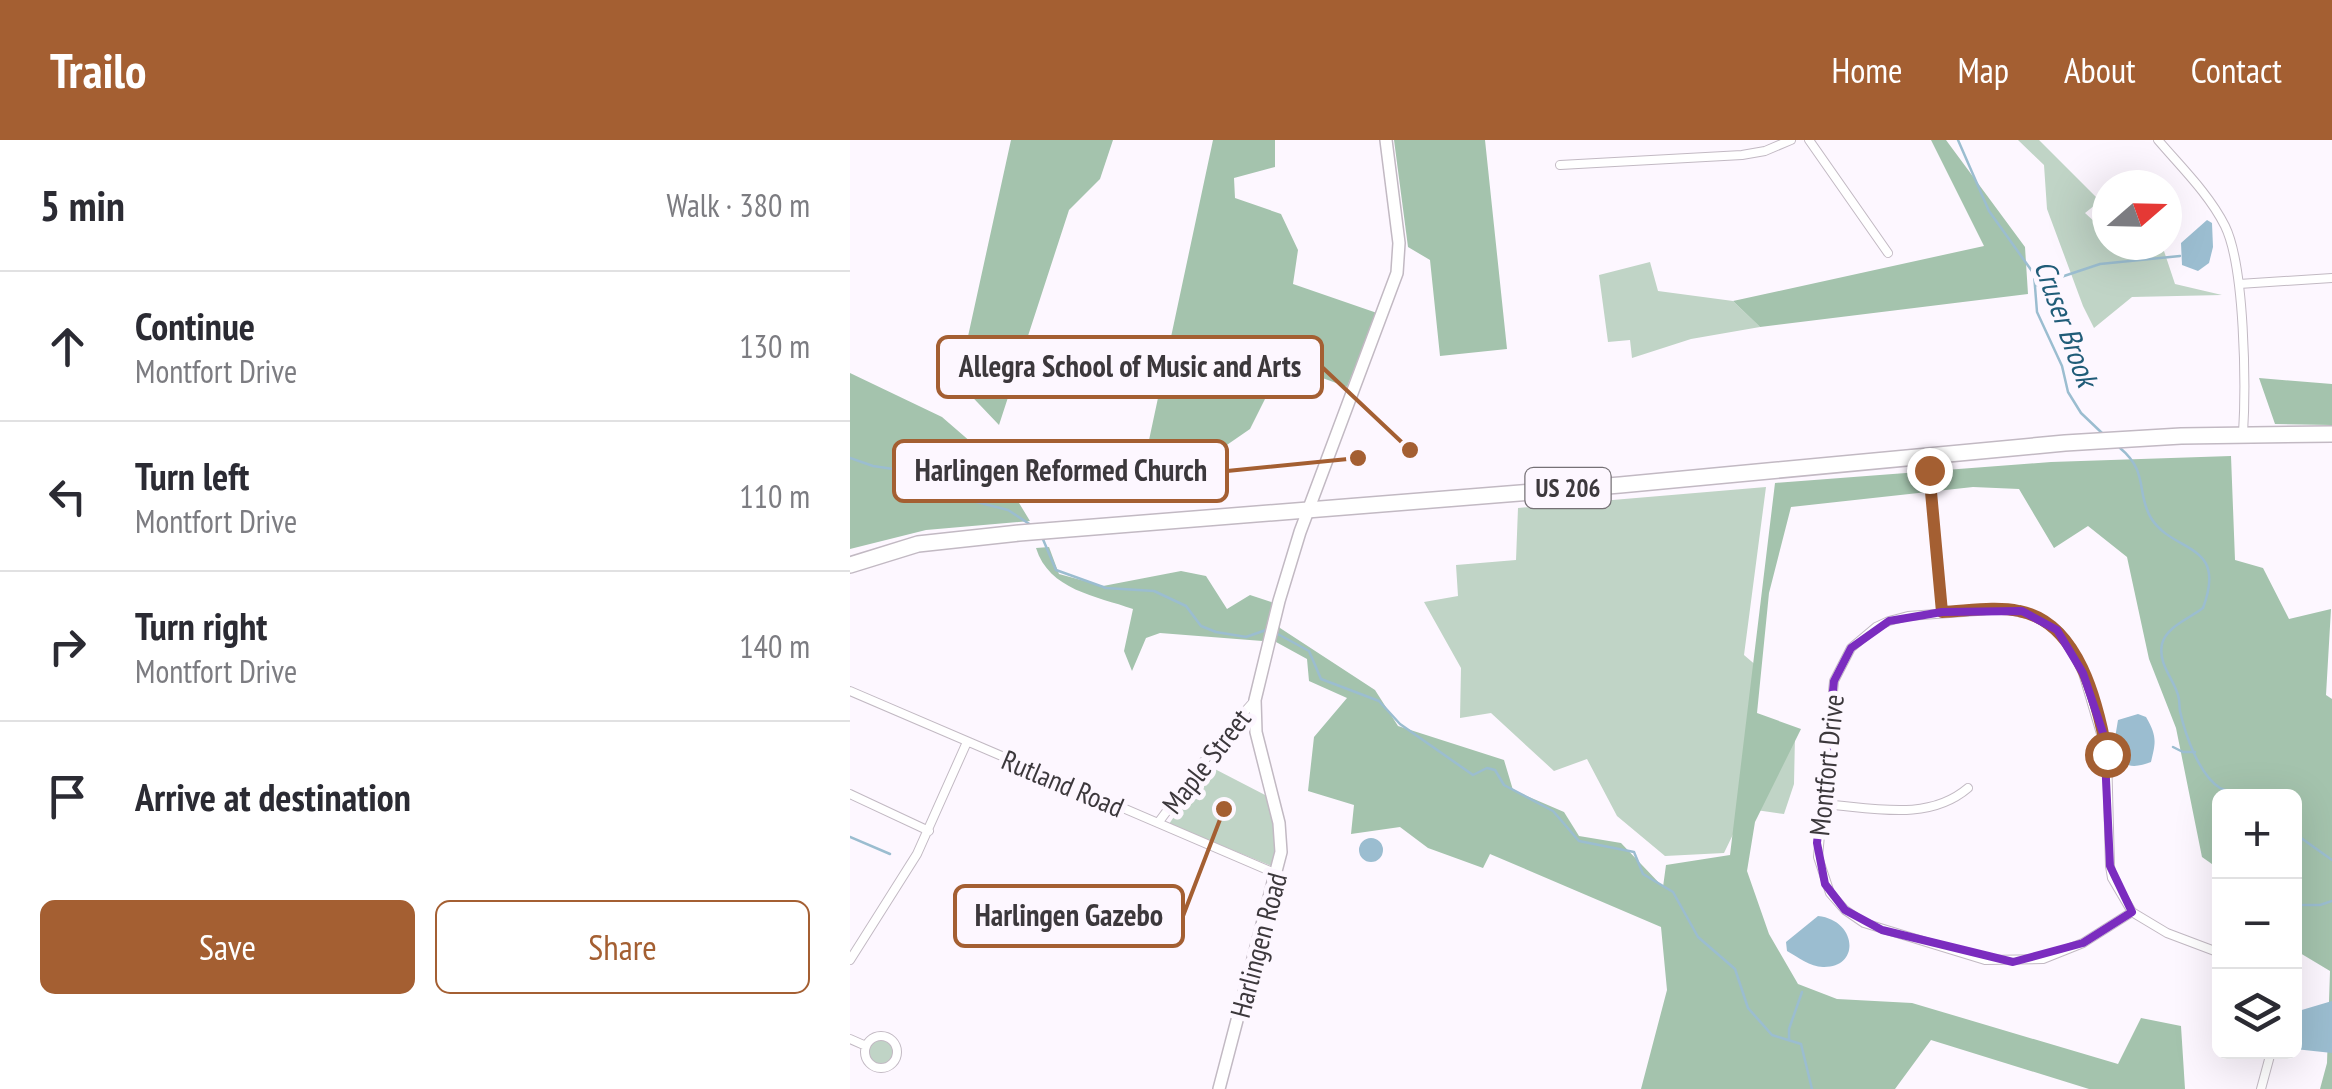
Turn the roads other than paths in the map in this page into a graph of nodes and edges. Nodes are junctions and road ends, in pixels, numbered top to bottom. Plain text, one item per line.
1 (1386, 140) edge
2 (1791, 140) edge
3 (1810, 140) edge
4 (2158, 140) edge
5 (1560, 165) dead end
6 (1888, 253) dead end
7 (2332, 278) edge
8 (2239, 284) junction
9 (2243, 434) junction
10 (2332, 434) edge
11 (1928, 456) junction
12 (1308, 509) junction
13 (850, 564) edge
14 (1942, 612) junction
15 (850, 691) edge
16 (1254, 700) junction
17 (967, 742) junction
18 (1968, 788) dead end
19 (850, 794) edge
20 (1822, 804) junction
21 (1158, 823) junction
22 (929, 831) junction
23 (1277, 874) junction
24 (2132, 912) junction
25 (2212, 950) edge
26 (850, 960) edge
27 (850, 1040) edge
28 (866, 1046) junction
29 (2269, 1059) edge
30 (1219, 1089) edge
31 (2262, 1089) edge

1 - 12 street, Harlingen Road
2 - 5 street
3 - 6 street
4 - 8 street
7 - 8 street
8 - 9 street
9 - 10 highway, US 206
9 - 11 highway, US 206
11 - 12 highway, US 206
11 - 14 street
12 - 13 highway, US 206
12 - 16 street, Harlingen Road
14 - 20 street, Montfort Drive
14 - 24 street, Montfort Drive
15 - 17 street, Rutland Road
16 - 21 street, Maple Street
16 - 23 street, Harlingen Road
17 - 21 street, Rutland Road
17 - 22 street
18 - 20 street
19 - 22 street
20 - 24 street, Montfort Drive
21 - 23 street, Rutland Road
22 - 26 street
23 - 30 street, Harlingen Road
24 - 25 street
27 - 28 street
28 - 28 street
29 - 31 street

